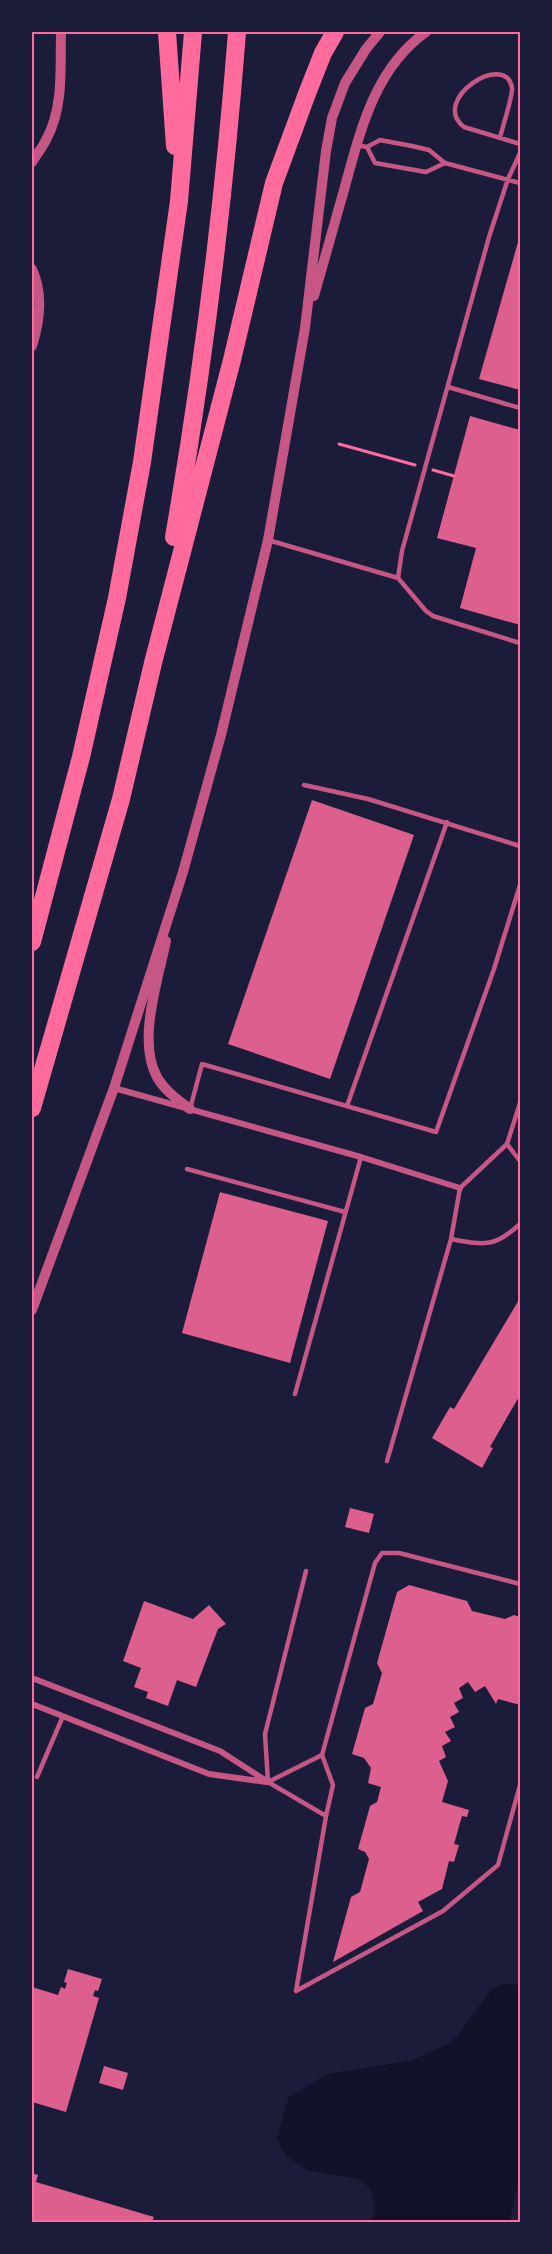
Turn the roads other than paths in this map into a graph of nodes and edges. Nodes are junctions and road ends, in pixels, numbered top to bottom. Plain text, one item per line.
1 (61, 32) edge
2 (167, 32) edge
3 (193, 32) edge
4 (237, 32) edge
5 (335, 32) edge
6 (380, 32) edge
7 (426, 32) edge
8 (500, 138) junction
9 (520, 144) edge
10 (361, 146) junction
11 (520, 153) edge
12 (32, 162) edge
13 (445, 163) junction
14 (508, 179) junction
15 (520, 183) edge
16 (179, 201) junction
17 (32, 269) edge
18 (305, 328) junction
19 (32, 346) edge
20 (448, 387) junction
21 (520, 408) edge
22 (268, 540) junction
23 (398, 578) junction
24 (520, 643) edge
25 (153, 663) junction
26 (304, 785) dead end
27 (447, 822) junction
28 (520, 846) edge
29 (520, 885) edge
30 (176, 893) junction
31 (32, 942) edge
32 (114, 1088) junction
33 (520, 1103) edge
34 (348, 1106) junction
35 (32, 1108) edge
36 (190, 1109) junction
37 (507, 1144) junction
38 (361, 1157) junction
39 (520, 1161) edge
40 (187, 1168) dead end
41 (460, 1188) junction
42 (345, 1212) junction
43 (520, 1224) edge
44 (451, 1239) junction
45 (32, 1310) edge
46 (295, 1394) dead end
47 (387, 1461) dead end
48 (306, 1571) dead end
49 (520, 1584) edge
50 (32, 1678) edge
51 (32, 1704) edge
52 (64, 1715) junction
53 (322, 1755) junction
54 (37, 1777) dead end
55 (268, 1782) junction
56 (520, 1785) edge
57 (326, 1816) junction

1 - 12 street
2 - 16 highway
3 - 16 highway
4 - 25 highway
5 - 25 highway
6 - 18 street
7 - 10 street
8 - 8 lane
8 - 9 lane
10 - 13 lane
10 - 13 lane
10 - 18 street
11 - 14 lane
13 - 14 lane
14 - 15 lane
14 - 20 lane
16 - 31 highway
17 - 19 street
18 - 22 street
20 - 21 lane
20 - 23 lane
22 - 23 lane
22 - 30 street
23 - 24 lane
25 - 35 highway
26 - 27 lane
27 - 28 lane
27 - 34 lane
29 - 34 lane
30 - 32 street
30 - 36 street
32 - 36 street
32 - 45 street
33 - 37 lane
34 - 36 lane
36 - 38 street
37 - 39 lane
37 - 41 lane
38 - 41 street
38 - 42 lane
40 - 42 lane
41 - 44 lane
42 - 46 lane
43 - 44 lane
44 - 47 lane
48 - 55 lane
49 - 53 lane
50 - 55 street
51 - 52 street
52 - 54 lane
52 - 55 street
53 - 55 lane
53 - 57 lane
55 - 57 lane
56 - 57 lane

